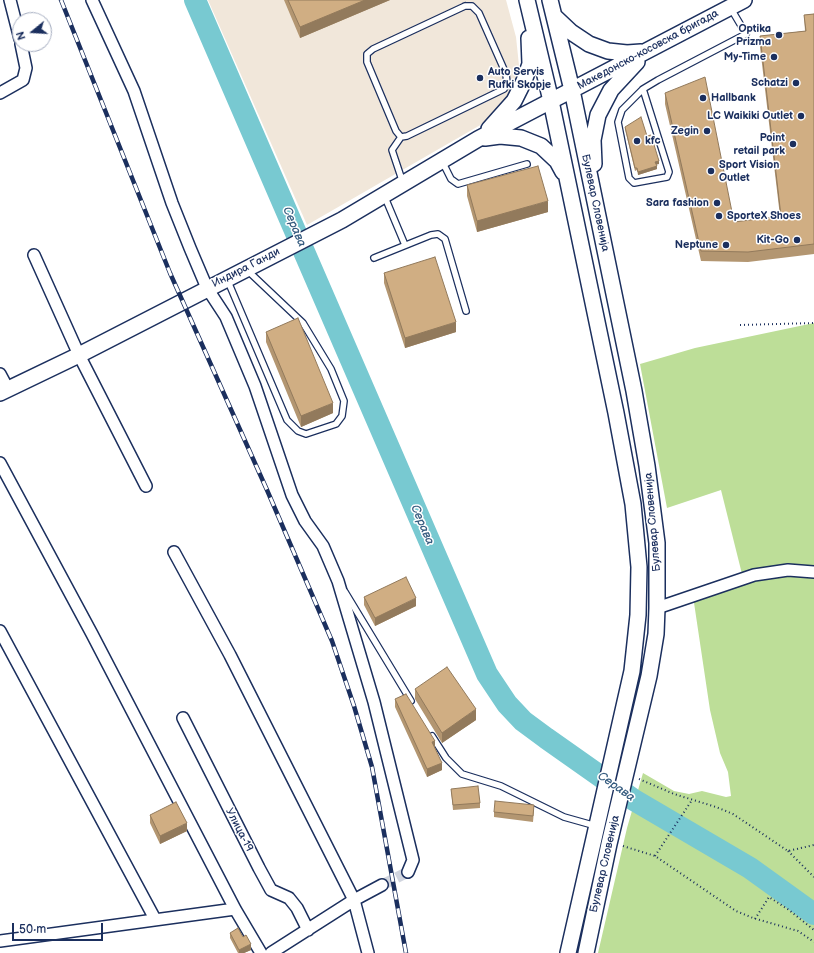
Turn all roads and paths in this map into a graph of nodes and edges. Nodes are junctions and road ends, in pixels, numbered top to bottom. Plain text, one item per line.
1 (10, 0) edge
2 (92, 0) edge
3 (526, 0) edge
4 (550, 0) edge
5 (744, 0) edge
6 (730, 7) junction
7 (13, 12) edge
8 (554, 16) junction
9 (647, 51) junction
10 (23, 52) edge
11 (643, 89) junction
12 (572, 90) junction
13 (0, 93) edge
14 (551, 101) junction
15 (401, 137) junction
16 (478, 139) junction
17 (442, 161) junction
18 (527, 164) dead end
19 (568, 180) junction
20 (403, 183) junction
21 (384, 195) junction
22 (594, 197) junction
23 (405, 245) junction
24 (34, 255) dead end
25 (374, 258) dead end
26 (246, 269) junction
27 (227, 278) junction
28 (207, 288) junction
29 (466, 311) dead end
30 (814, 323) edge
31 (740, 325) dead end
32 (79, 355) junction
33 (0, 374) edge
34 (4, 391) edge
35 (0, 463) edge
36 (146, 486) dead end
37 (174, 552) dead end
38 (814, 572) edge
39 (338, 581) junction
40 (657, 608) junction
41 (0, 631) edge
42 (413, 704) edge
43 (183, 718) dead end
44 (429, 731) edge
45 (627, 774) junction
46 (692, 800) junction
47 (596, 826) junction
48 (611, 837) junction
49 (814, 845) edge
50 (788, 851) junction
51 (655, 856) junction
52 (408, 872) dead end
53 (814, 877) edge
54 (382, 885) tunnel mouth
55 (354, 900) junction
56 (235, 909) junction
57 (155, 919) junction
58 (755, 919) junction
59 (308, 930) junction
60 (814, 930) edge
61 (0, 941) edge
62 (814, 942) edge
63 (261, 953) edge
64 (271, 953) edge
65 (368, 953) edge
66 (568, 953) edge
67 (586, 953) edge

1 - 7 street
2 - 28 street
3 - 14 street, Булевар Словенија
3 - 16 street
4 - 8 street, Булевар Словенија
5 - 6 street, Македонско-косовска бригада
6 - 9 street, Македонско-косовска бригада
6 - 11 lane
8 - 9 street
8 - 12 street, Булевар Словенија
9 - 12 street, Македонско-косовска бригада
9 - 22 street
10 - 13 street
11 - 11 lane
12 - 14 street, Македонско-косовска бригада
12 - 22 street, Булевар Словенија
14 - 16 street, Индира Ганди
14 - 19 street, Булевар Словенија
15 - 15 lane
15 - 20 lane
16 - 17 street, Индира Ганди
16 - 19 street
17 - 18 lane
17 - 20 street, Индира Ганди
19 - 47 street, Булевар Словенија
20 - 21 street, Индира Ганди
21 - 23 lane
21 - 26 street, Индира Ганди
22 - 40 street, Булевар Словенија
23 - 25 lane
23 - 29 lane
24 - 32 street
26 - 27 street, Индира Ганди
26 - 27 lane
27 - 28 street, Индира Ганди
28 - 32 street, Индира Ганди
28 - 39 street
30 - 31 path
32 - 34 street, Индира Ганди
32 - 36 street
33 - 34 street
35 - 56 street
37 - 55 street
38 - 40 street
39 - 42 lane
39 - 52 street
40 - 45 street, Булевар Словенија
41 - 57 street
43 - 59 street, Улица-19
44 - 47 lane
45 - 46 path
45 - 48 street, Булевар Словенија
46 - 50 path
46 - 51 path
47 - 66 street, Булевар Словенија
48 - 51 path
48 - 67 street, Булевар Словенија
49 - 50 path
50 - 53 path
51 - 58 path
54 - 55 street
55 - 59 street
55 - 65 street
56 - 57 street
56 - 63 street
57 - 61 street
58 - 60 path
58 - 62 path
59 - 64 street

